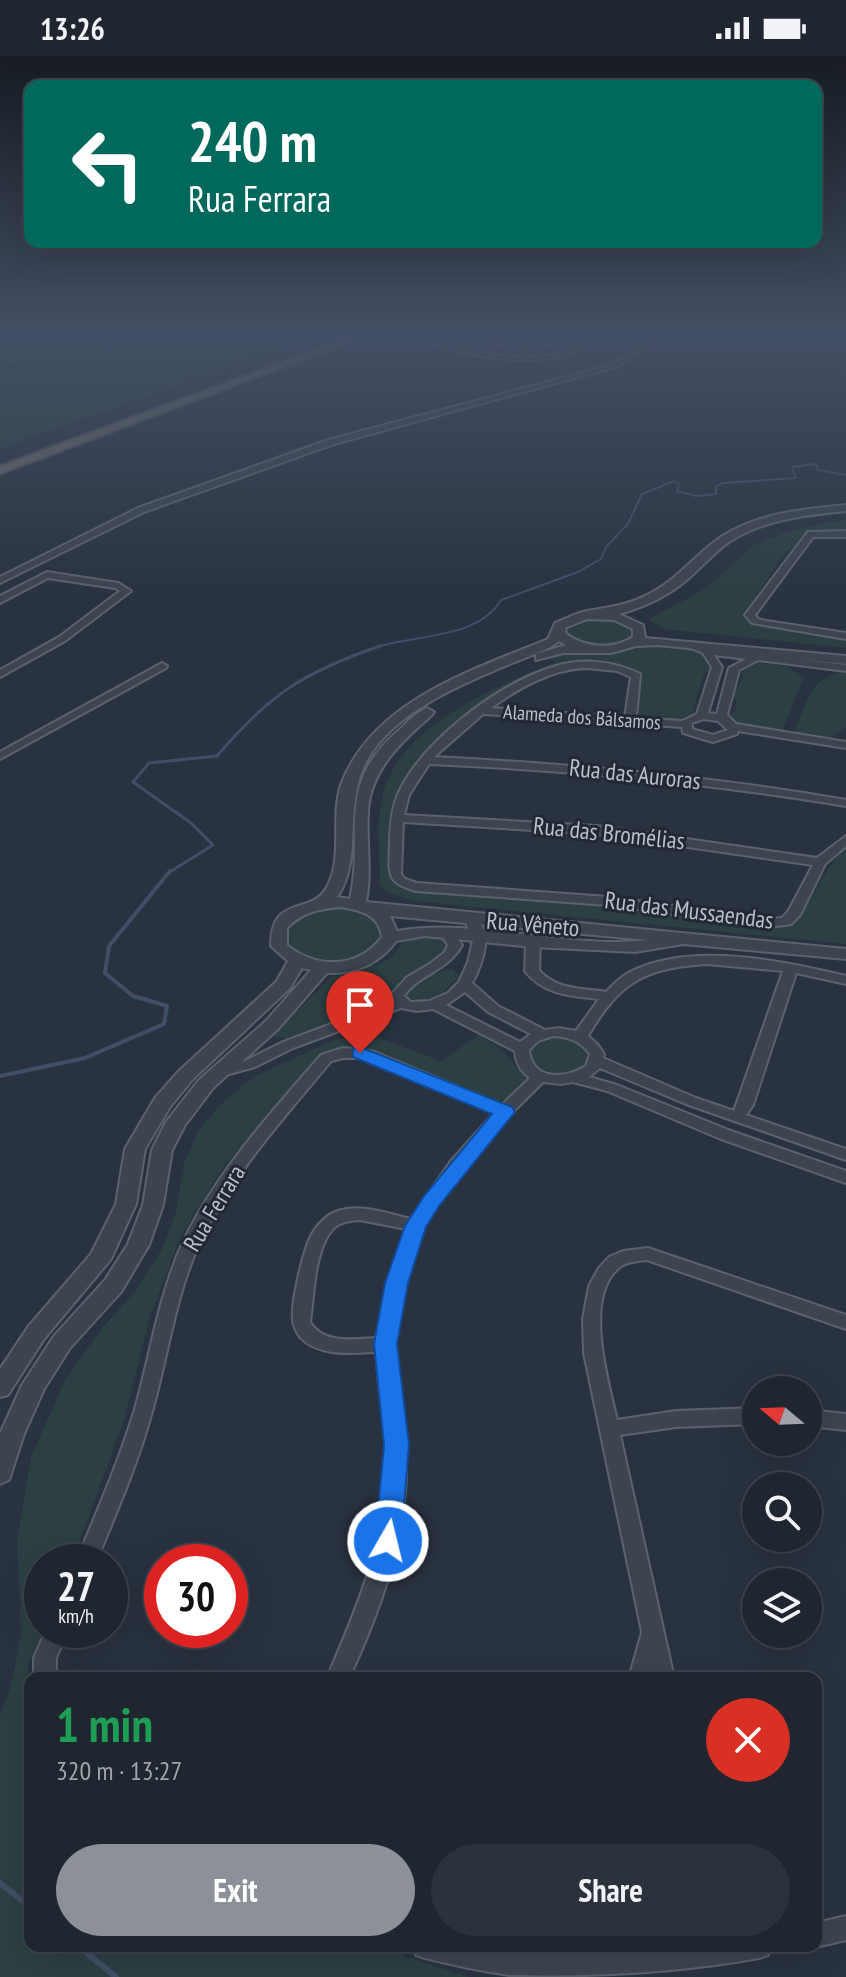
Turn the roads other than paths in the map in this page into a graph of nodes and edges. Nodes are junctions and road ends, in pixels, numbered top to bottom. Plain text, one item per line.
1 (125, 421) edge
2 (400, 421) edge
3 (403, 421) edge
4 (0, 468) edge
5 (846, 510) edge
6 (846, 534) edge
7 (0, 572) edge
8 (0, 580) edge
9 (0, 600) edge
10 (599, 614) junction
11 (638, 627) junction
12 (558, 632) junction
13 (845, 633) edge
14 (634, 642) junction
15 (689, 644) junction
16 (582, 647) junction
17 (707, 651) junction
18 (846, 653) edge
19 (758, 657) junction
20 (846, 660) edge
21 (162, 666) dead end
22 (846, 668) edge
23 (0, 674) edge
24 (712, 682) junction
25 (728, 684) junction
26 (708, 697) junction
27 (725, 699) junction
28 (480, 710) junction
29 (702, 716) junction
30 (630, 721) junction
31 (685, 724) junction
32 (730, 727) junction
33 (846, 733) edge
34 (840, 744) edge
35 (0, 756) edge
36 (423, 760) junction
37 (846, 803) edge
38 (397, 818) junction
39 (846, 840) edge
40 (820, 862) junction
41 (323, 903) junction
42 (364, 907) junction
43 (470, 918) junction
44 (447, 933) junction
45 (390, 937) junction
46 (479, 937) junction
47 (641, 940) junction
48 (533, 942) junction
49 (846, 954) edge
50 (297, 961) junction
51 (323, 967) junction
52 (790, 970) junction
53 (846, 980) edge
54 (465, 984) junction
55 (609, 997) junction
56 (401, 1003) junction
57 (434, 1004) junction
58 (542, 1034) junction
59 (580, 1037) junction
60 (522, 1049) junction
61 (597, 1061) junction
62 (218, 1072) junction
63 (540, 1076) junction
64 (576, 1078) junction
65 (505, 1112) junction
66 (737, 1118) junction
67 (846, 1155) edge
68 (846, 1177) edge
69 (416, 1226) junction
70 (846, 1322) edge
71 (386, 1344) junction
72 (0, 1388) edge
73 (742, 1417) edge
74 (822, 1419) edge
75 (846, 1422) edge
76 (612, 1428) junction
77 (0, 1473) edge
78 (93, 1544) edge
79 (653, 1630) junction
80 (49, 1648) edge
81 (45, 1672) edge
82 (341, 1672) edge
83 (642, 1672) edge
84 (662, 1672) edge
85 (846, 1928) edge
86 (822, 1934) edge
87 (447, 1952) edge
88 (564, 1952) edge
89 (688, 1953) edge
90 (559, 1972) junction

1 - 4 highway
2 - 7 street
3 - 8 street
5 - 10 street
5 - 11 street
6 - 13 street
9 - 23 street
10 - 11 street
10 - 12 street
11 - 14 street
11 - 18 street
12 - 16 street
12 - 41 street
14 - 15 street
14 - 16 street
15 - 17 street
15 - 20 street
16 - 42 street
17 - 19 street
17 - 24 street
19 - 22 street
19 - 25 street
21 - 35 street
24 - 25 street
24 - 26 street
25 - 27 street
26 - 27 street
26 - 29 street
27 - 32 street
28 - 30 street, Alameda dos Bálsamos
28 - 30 street
28 - 36 street
29 - 31 street, Alameda dos Bálsamos
29 - 32 street, Alameda dos Bálsamos
30 - 31 street, Alameda dos Bálsamos
31 - 32 street, Alameda dos Bálsamos
32 - 34 street, Alameda dos Bálsamos
33 - 34 street
36 - 37 street, Rua das Auroras
36 - 38 street
38 - 40 street, Rua das Bromélias
38 - 40 street, Rua das Mussaendas
39 - 40 street
41 - 42 street, Rua Vêneto
41 - 50 street
42 - 43 street, Rua Vêneto
42 - 45 street
43 - 46 street
43 - 47 street, Rua Vêneto
44 - 45 street, Rua Vêneto
44 - 46 street, Rua Vêneto
44 - 56 street
45 - 51 street
46 - 48 street, Rua Vêneto
46 - 54 street
47 - 48 street, Rua Vêneto
47 - 49 street, Rua Vêneto
48 - 55 street
50 - 51 street
50 - 72 street
51 - 62 street
52 - 53 street
52 - 55 street
52 - 66 street
54 - 57 street
54 - 58 street
55 - 59 street
56 - 57 street
56 - 62 street
57 - 60 street
58 - 59 street
58 - 60 street
59 - 61 street
60 - 63 street
61 - 64 street
61 - 66 street
62 - 77 street
63 - 64 street
63 - 65 street
64 - 68 street
65 - 69 street
65 - 78 street, Rua Ferrara
66 - 67 street
69 - 71 street
69 - 71 street
70 - 76 street
71 - 82 street
73 - 76 street
74 - 75 street
76 - 79 street
79 - 83 street
79 - 84 street
80 - 81 street
85 - 86 street
87 - 90 street
88 - 90 street
89 - 90 street

